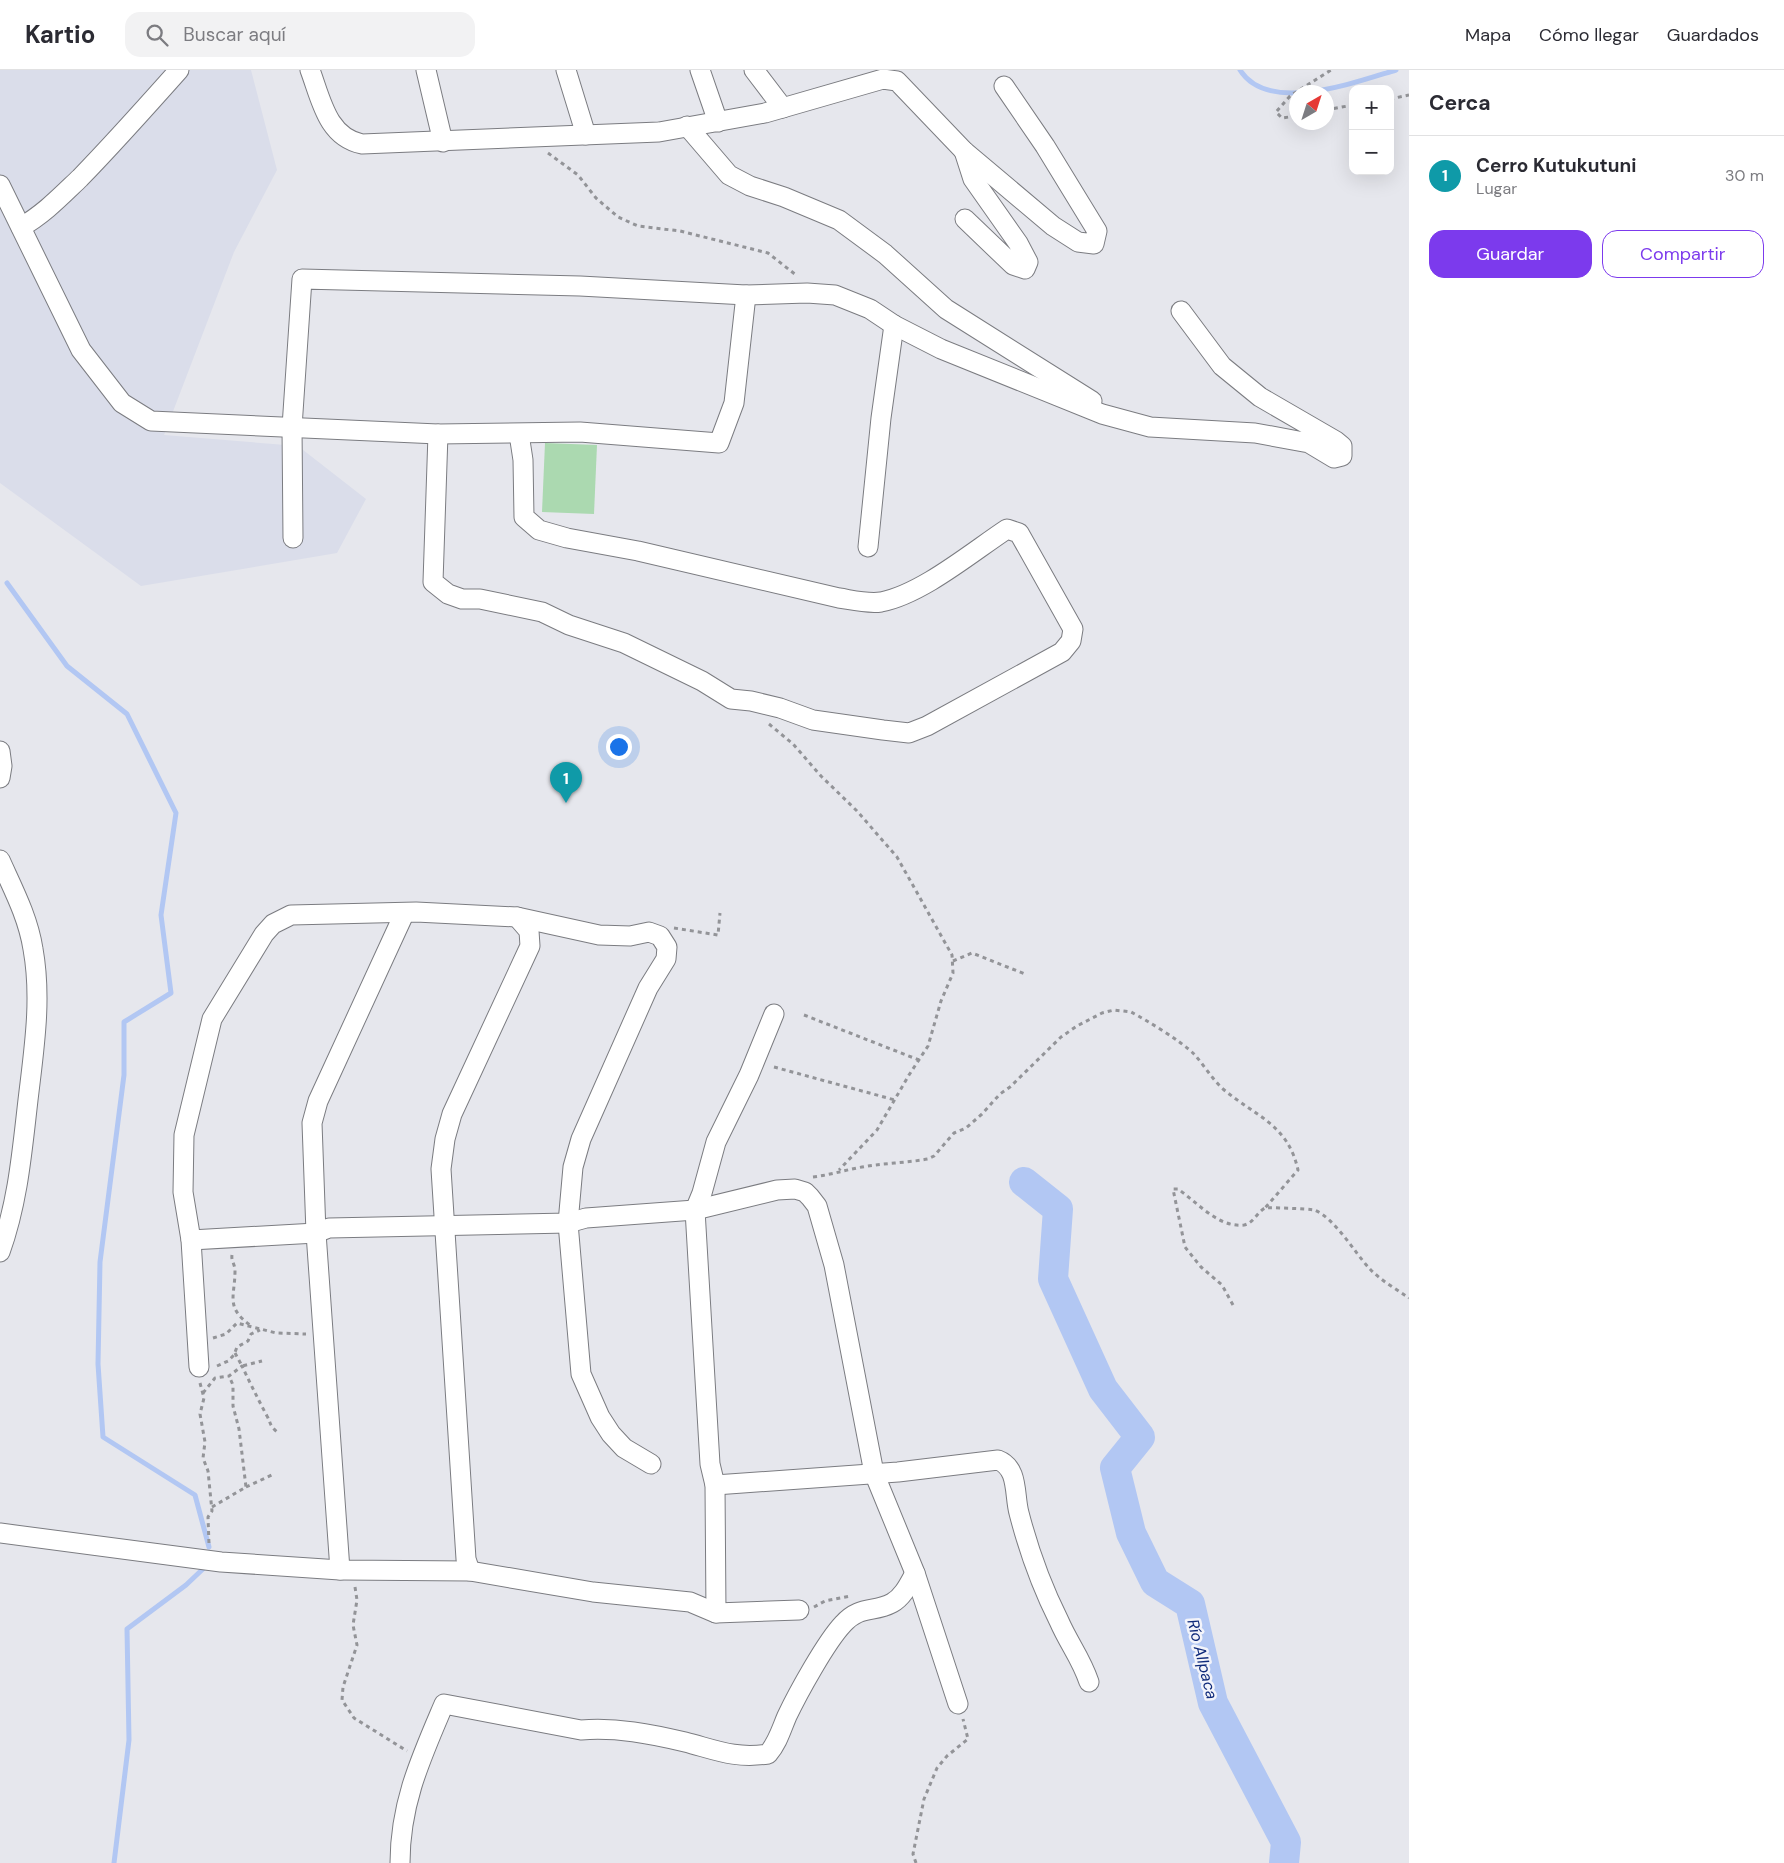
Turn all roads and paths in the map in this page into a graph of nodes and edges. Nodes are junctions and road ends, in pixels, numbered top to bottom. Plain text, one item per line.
1 (179, 70) edge
2 (310, 70) edge
3 (426, 70) edge
4 (566, 70) edge
5 (700, 70) edge
6 (754, 70) edge
7 (1330, 70) edge
8 (1306, 85) edge
9 (1004, 86) dead end
10 (1409, 95) edge
11 (1289, 97) edge
12 (1394, 97) edge
13 (1349, 106) edge
14 (784, 108) junction
15 (1334, 109) edge
16 (1289, 117) edge
17 (718, 122) junction
18 (687, 126) junction
19 (586, 135) junction
20 (527, 138) junction
21 (443, 142) junction
22 (964, 151) junction
23 (0, 185) edge
24 (965, 219) dead end
25 (21, 227) junction
26 (806, 293) junction
27 (746, 295) junction
28 (1181, 311) dead end
29 (894, 325) junction
30 (1102, 414) junction
31 (292, 428) junction
32 (438, 434) junction
33 (519, 434) junction
34 (293, 538) dead end
35 (868, 547) dead end
36 (762, 719) dead end
37 (0, 751) edge
38 (0, 778) edge
39 (0, 860) edge
40 (720, 913) dead end
41 (404, 914) junction
42 (518, 916) junction
43 (649, 932) junction
44 (953, 961) junction
45 (1025, 974) dead end
46 (774, 1014) dead end
47 (804, 1016) dead end
48 (919, 1060) junction
49 (774, 1067) dead end
50 (895, 1100) junction
51 (840, 1170) junction
52 (795, 1189) junction
53 (1265, 1208) junction
54 (695, 1210) junction
55 (568, 1223) junction
56 (443, 1225) junction
57 (316, 1233) junction
58 (191, 1240) junction
59 (0, 1252) edge
60 (236, 1253) dead end
61 (1409, 1298) edge
62 (1233, 1305) dead end
63 (250, 1325) junction
64 (260, 1330) junction
65 (323, 1333) junction
66 (198, 1339) junction
67 (235, 1353) junction
68 (262, 1361) dead end
69 (242, 1366) junction
70 (200, 1367) junction
71 (229, 1376) junction
72 (203, 1393) junction
73 (277, 1432) dead end
74 (651, 1464) dead end
75 (874, 1473) junction
76 (274, 1474) dead end
77 (716, 1485) junction
78 (246, 1487) junction
79 (212, 1507) junction
80 (0, 1533) edge
81 (211, 1561) junction
82 (340, 1570) junction
83 (470, 1570) junction
84 (915, 1573) junction
85 (799, 1610) dead end
86 (716, 1614) junction
87 (1090, 1682) dead end
88 (958, 1704) joint
89 (421, 1757) junction
90 (400, 1863) edge
91 (916, 1863) edge

1 - 25 street
2 - 21 street
3 - 21 street
4 - 19 street
5 - 17 street
6 - 14 street
7 - 8 path
9 - 22 street
10 - 12 path
11 - 16 path
13 - 15 path
14 - 17 street
14 - 22 street
17 - 18 street
18 - 19 street
18 - 30 street
19 - 20 street
20 - 21 street
20 - 26 path
22 - 24 street
23 - 25 street
25 - 31 street
26 - 27 street
26 - 29 street
27 - 31 street
27 - 33 street
28 - 30 street
29 - 30 street
29 - 35 street
31 - 32 street
31 - 34 street
32 - 33 street
32 - 33 street
36 - 44 path
37 - 38 street
39 - 59 street
40 - 43 path
41 - 42 street
41 - 57 street
41 - 58 street
42 - 43 street
42 - 56 street
43 - 55 street
44 - 45 path
44 - 48 path
46 - 54 street
47 - 48 path
48 - 50 path
49 - 50 path
50 - 51 path
51 - 52 path
51 - 53 path
52 - 54 street
52 - 75 street
53 - 61 path
53 - 62 path
54 - 55 street
54 - 77 street
55 - 56 street
55 - 74 street
56 - 57 street
56 - 83 street
57 - 58 street
57 - 65 street
58 - 66 street
60 - 63 path
63 - 64 path
63 - 66 path
64 - 65 path
64 - 67 path
65 - 82 street
66 - 70 street
67 - 69 path
67 - 70 path
68 - 69 path
69 - 71 path
69 - 73 path
70 - 72 path
71 - 72 path
71 - 78 path
72 - 79 path
75 - 77 street
75 - 84 street
75 - 87 street
76 - 78 path
77 - 86 street
78 - 79 path
79 - 81 path
80 - 81 street
81 - 82 street
82 - 83 street
82 - 89 path
83 - 86 street
84 - 88 street
84 - 89 street
85 - 86 street
88 - 91 path
89 - 90 street

